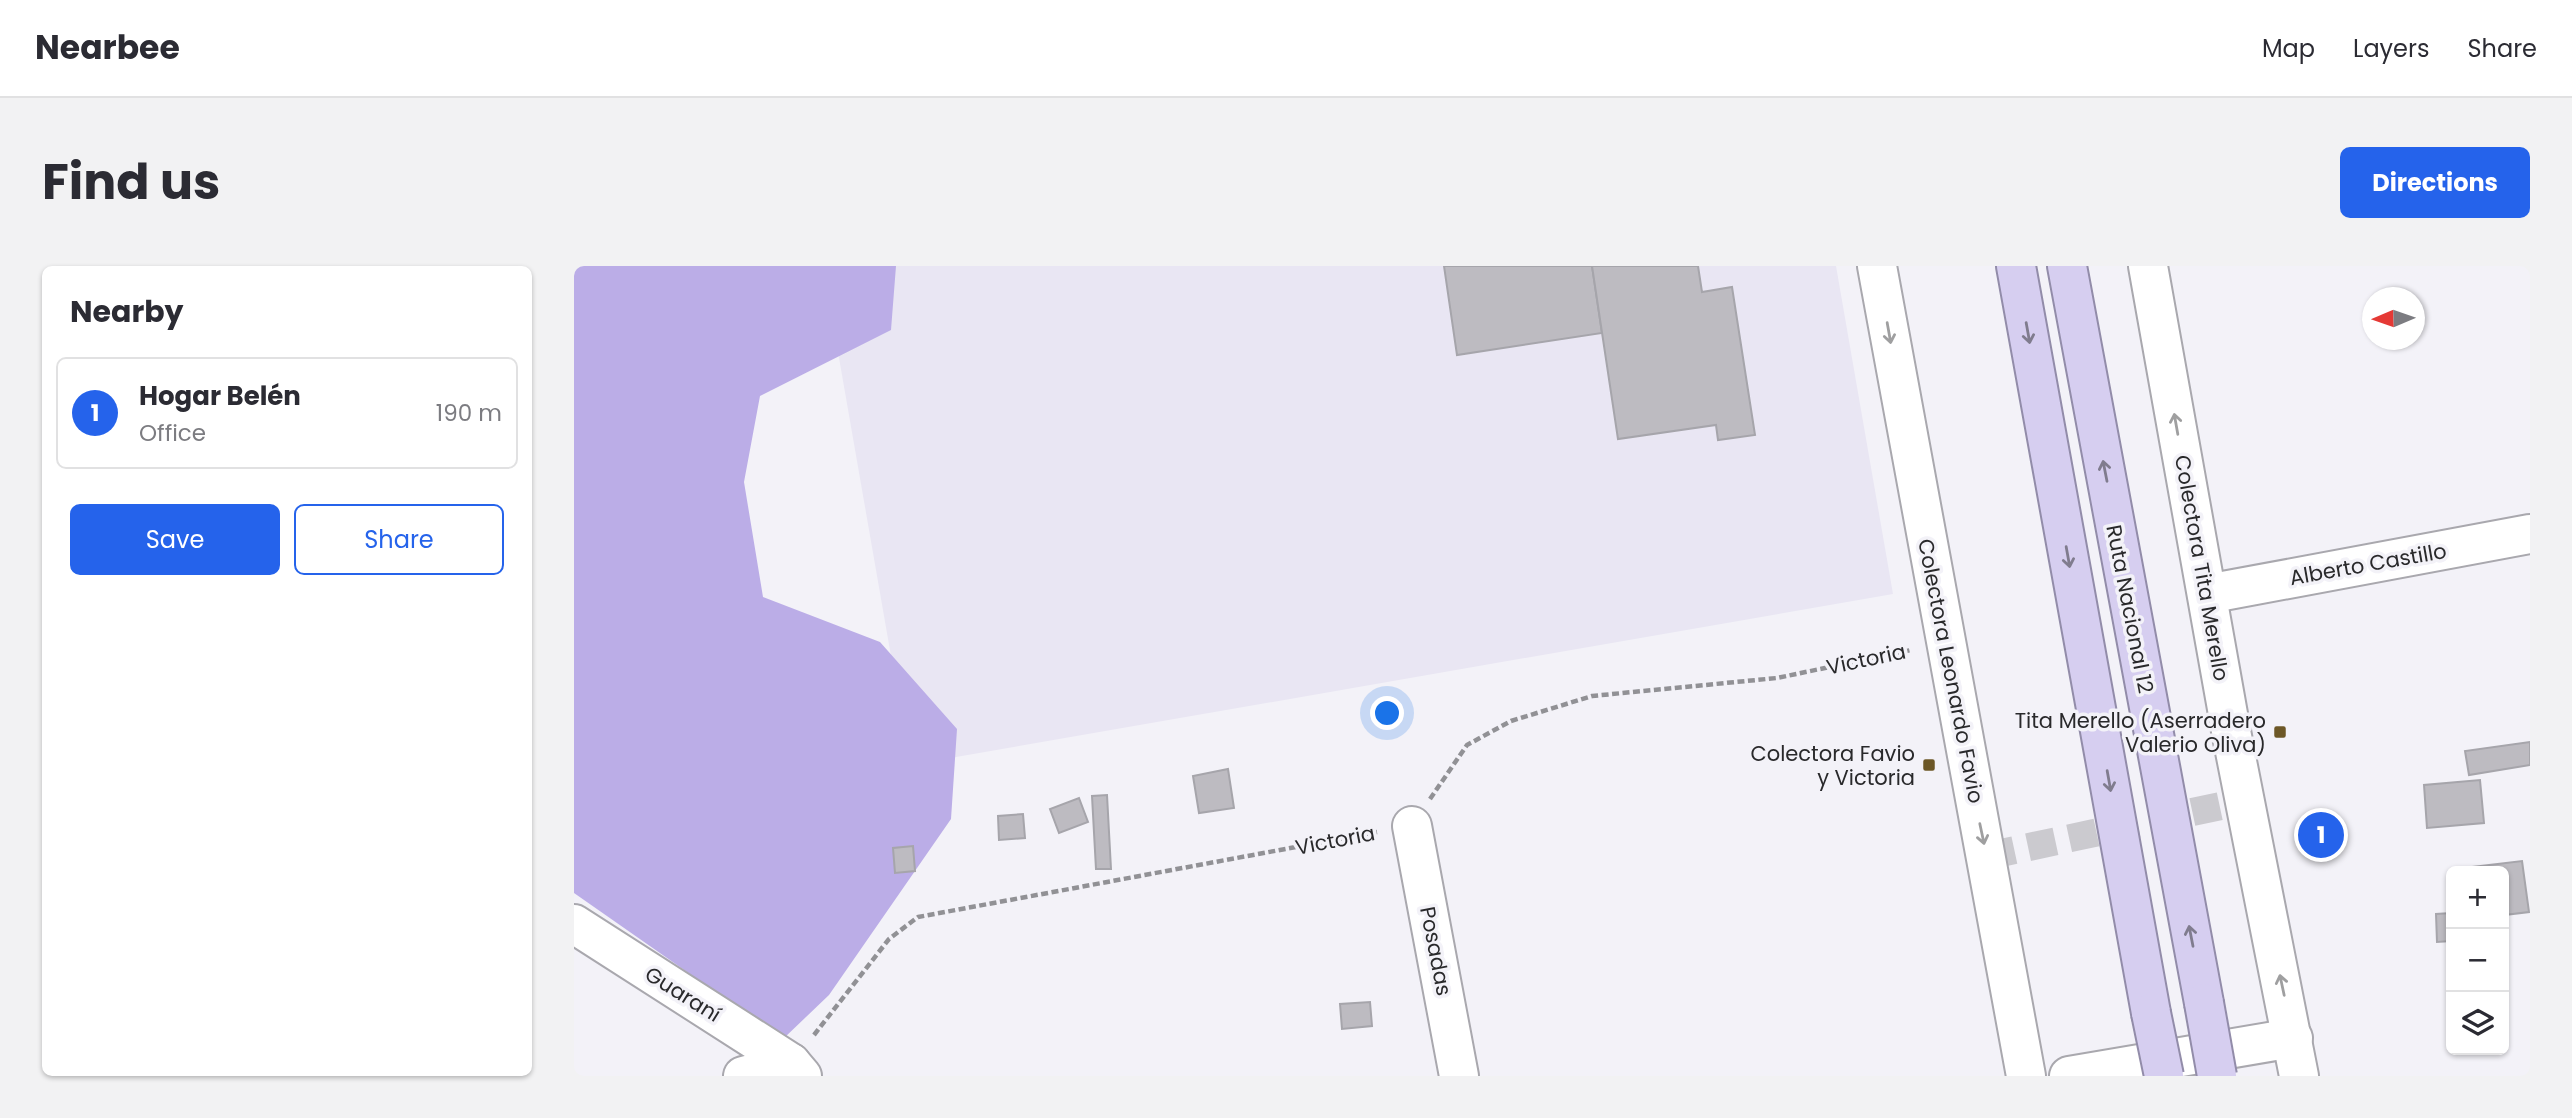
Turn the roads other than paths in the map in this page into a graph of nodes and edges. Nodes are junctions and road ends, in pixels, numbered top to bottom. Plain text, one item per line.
1 (1877, 266) edge
2 (2016, 266) edge
3 (2067, 266) edge
4 (2148, 266) edge
5 (2530, 534) edge
6 (2207, 594) junction
7 (1412, 826) road end
8 (574, 925) edge
9 (2293, 1038) junction
10 (797, 1070) edge
11 (743, 1076) edge
12 (1459, 1076) edge
13 (2026, 1076) edge
14 (2069, 1076) edge
15 (2164, 1076) edge
16 (2217, 1076) edge
17 (2299, 1076) edge

1 -> 13 street, Colectora Leonardo Favio
2 -> 15 highway, bridge
16 -> 3 highway, Ruta Nacional 12, bridge
6 -> 4 street, Colectora Tita Merello
5 - 6 street, Alberto Castillo
9 -> 6 street, Colectora Tita Merello
7 - 12 street, Posadas
8 - 10 street, Guaraní
9 - 14 street
9 - 17 street, Colectora Tita Merello
10 - 11 street

